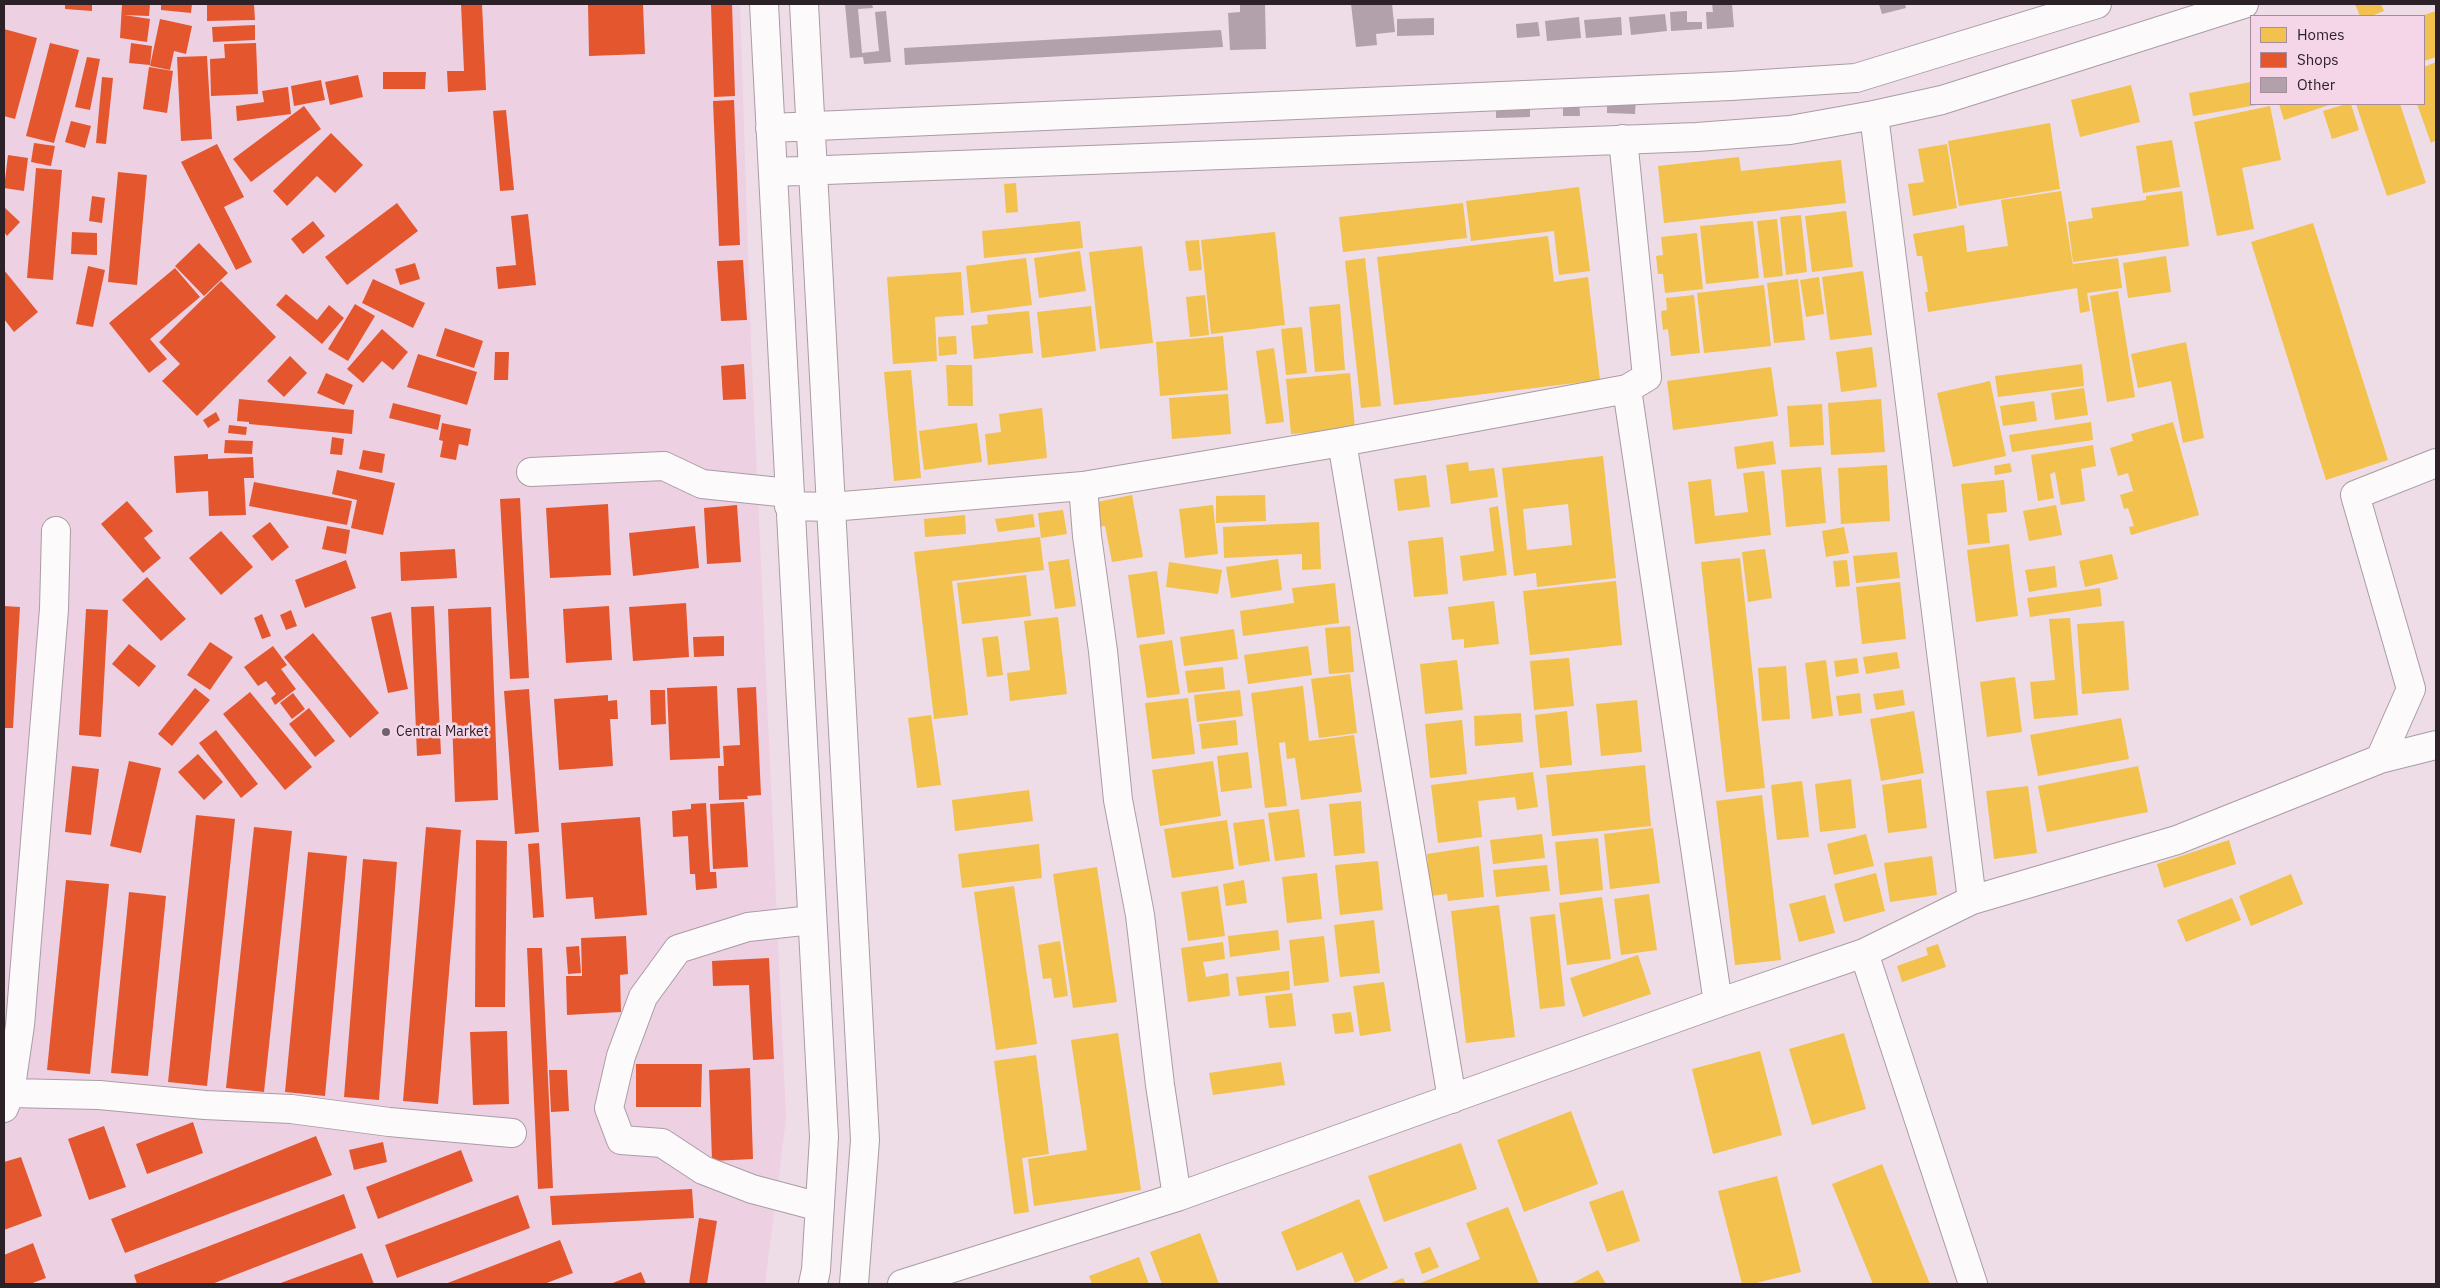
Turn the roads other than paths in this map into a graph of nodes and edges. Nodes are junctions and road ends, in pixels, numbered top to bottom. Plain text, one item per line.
1 (764, 4) edge
2 (804, 4) edge
3 (2097, 4) edge
4 (2244, 4) edge
5 (1874, 115) junction
6 (810, 126) junction
7 (770, 128) junction
8 (1623, 139) junction
9 (813, 170) junction
10 (773, 172) junction
11 (1627, 389) junction
12 (1342, 442) junction
13 (2436, 463) edge
14 (531, 472) dead end
15 (1083, 486) junction
16 (789, 500) junction
17 (831, 507) junction
18 (56, 531) dead end
19 (2436, 745) edge
20 (2380, 759) junction
21 (1972, 900) junction
22 (812, 920) junction
23 (1864, 954) junction
24 (1718, 1003) junction
25 (1452, 1099) junction
26 (7, 1100) edge
27 (512, 1134) dead end
28 (1177, 1197) junction
29 (820, 1207) junction
30 (813, 1284) edge
31 (854, 1284) edge
32 (902, 1284) edge
33 (1973, 1284) edge

1 - 7 street
2 - 6 street
3 - 6 street
4 - 5 street
5 - 8 street
5 - 21 street
6 - 7 street
6 - 9 street
7 - 10 street
8 - 9 street
8 - 11 street
9 - 10 street
9 - 17 street
10 - 16 street
11 - 12 street
11 - 24 street
12 - 15 street
12 - 25 street
13 - 20 street
14 - 16 street
15 - 17 street
15 - 28 street
16 - 17 street
16 - 22 street
17 - 31 street
18 - 26 street
19 - 20 street
20 - 21 street
21 - 23 street
22 - 29 street
22 - 29 street
23 - 24 street
23 - 33 street
24 - 25 street
25 - 28 street
26 - 27 street
28 - 32 street
29 - 30 street

